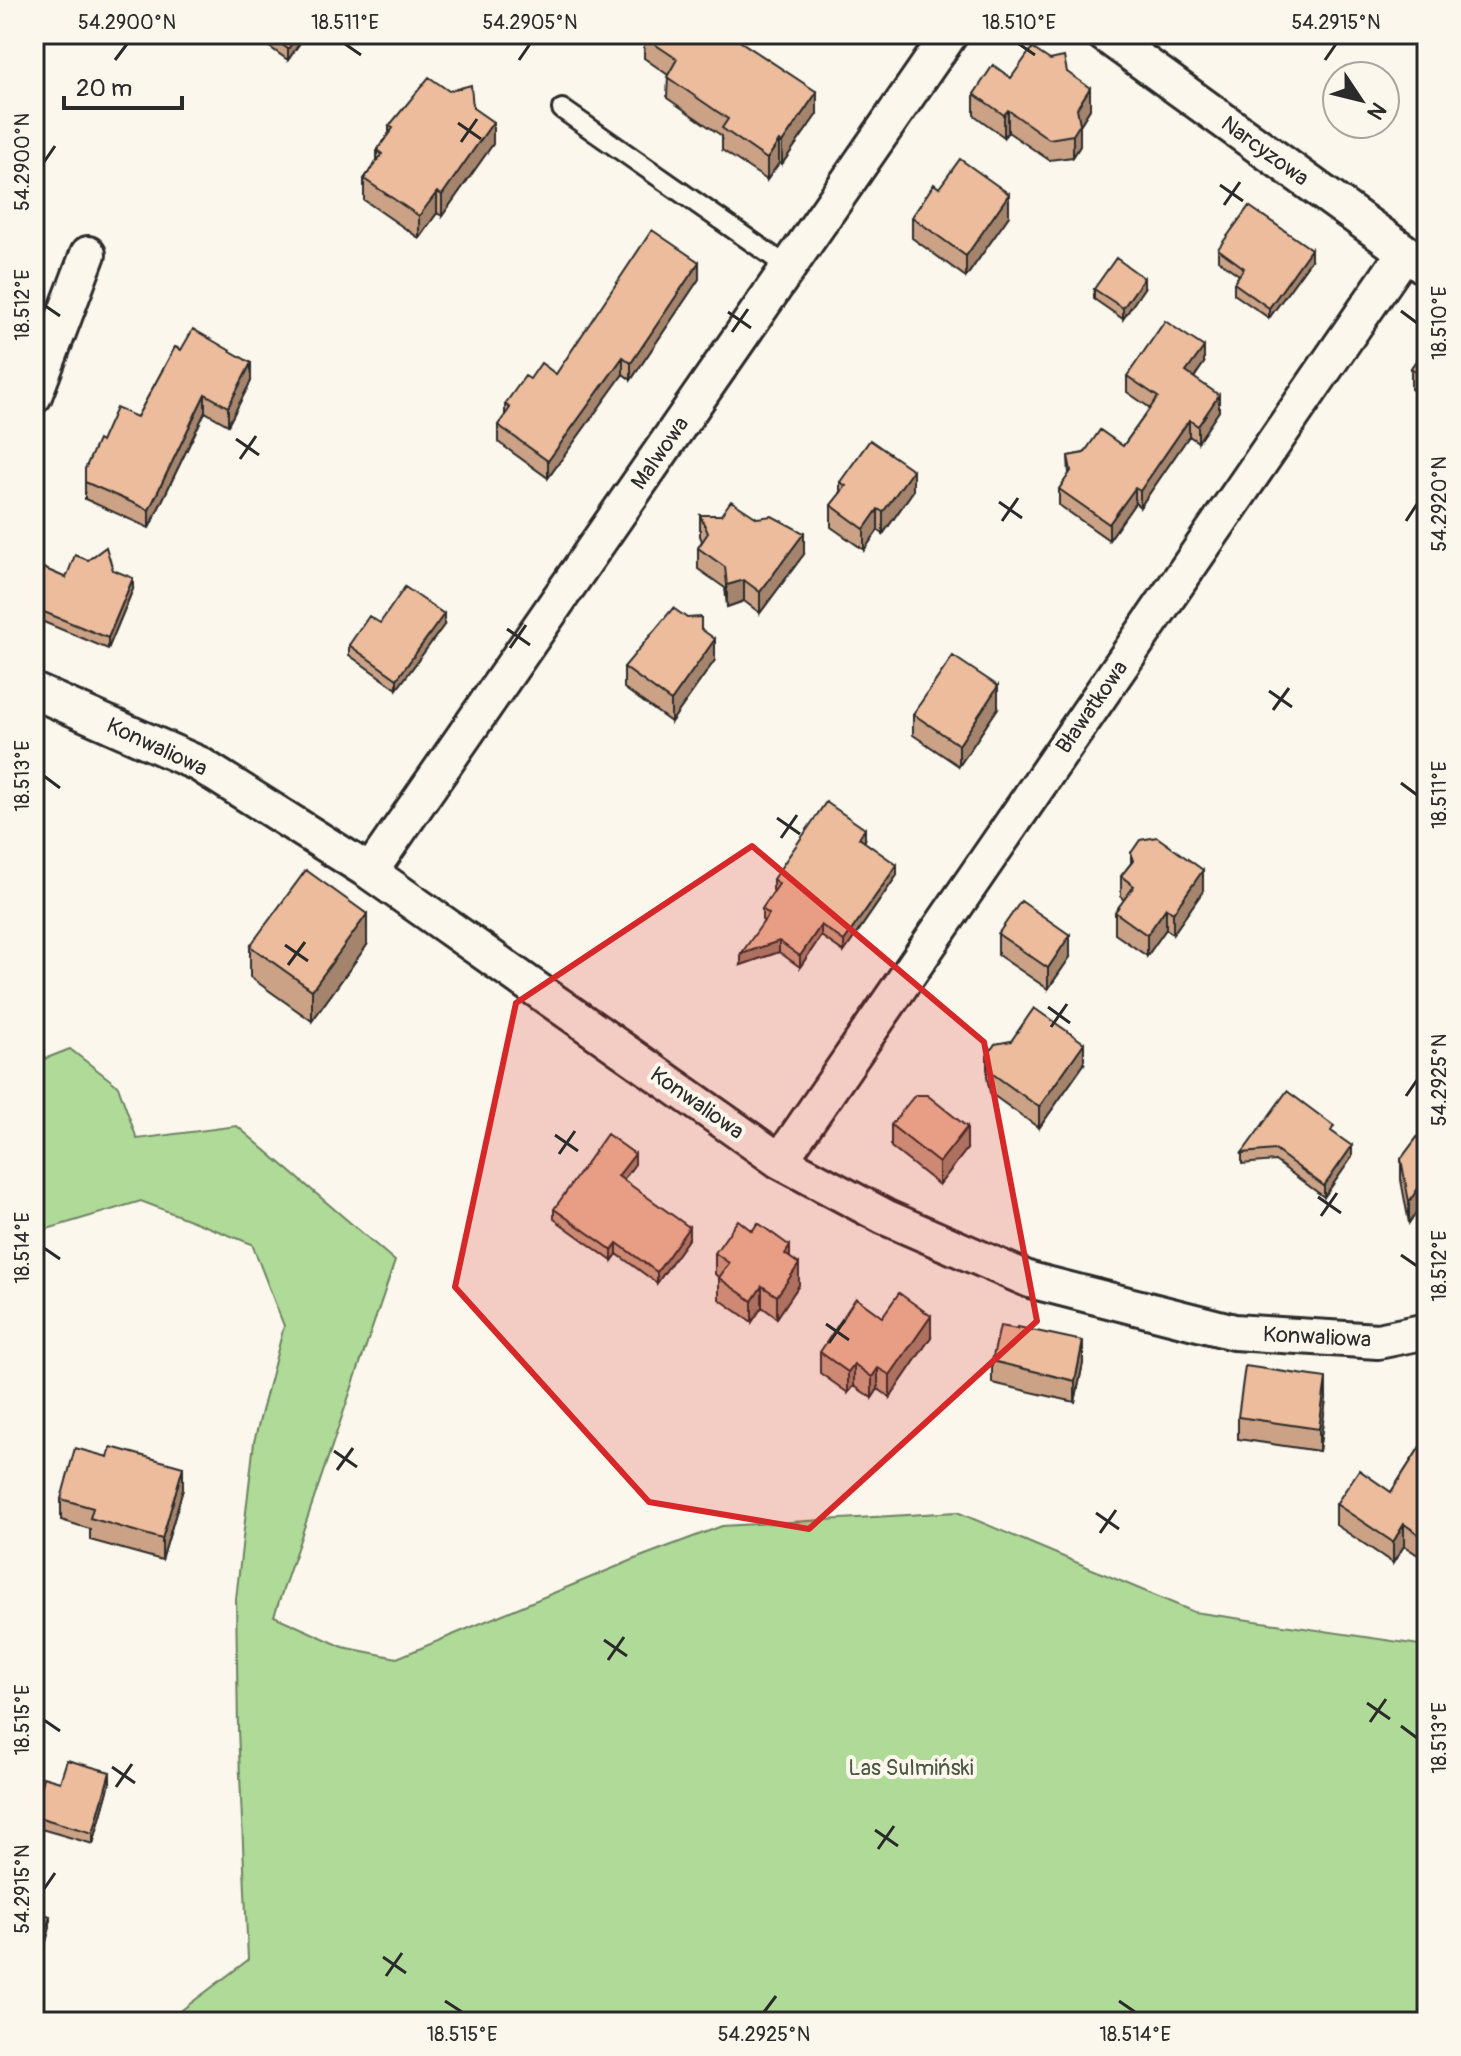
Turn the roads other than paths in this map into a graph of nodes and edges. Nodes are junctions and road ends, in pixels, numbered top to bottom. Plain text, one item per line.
1 (950, 34) edge
2 (1104, 34) edge
3 (562, 109) dead end
4 (88, 254) dead end
5 (1416, 260) edge
6 (788, 267) junction
7 (34, 396) edge
8 (34, 691) edge
9 (370, 872) junction
10 (780, 1161) junction
11 (1427, 1331) edge

1 - 6 street, Malwowa
2 - 5 street, Narcyzowa
3 - 6 lane
4 - 7 street
5 - 10 street, Bławatkowa
6 - 9 street, Malwowa
8 - 9 street, Konwaliowa
9 - 10 street, Konwaliowa
10 - 11 street, Konwaliowa

